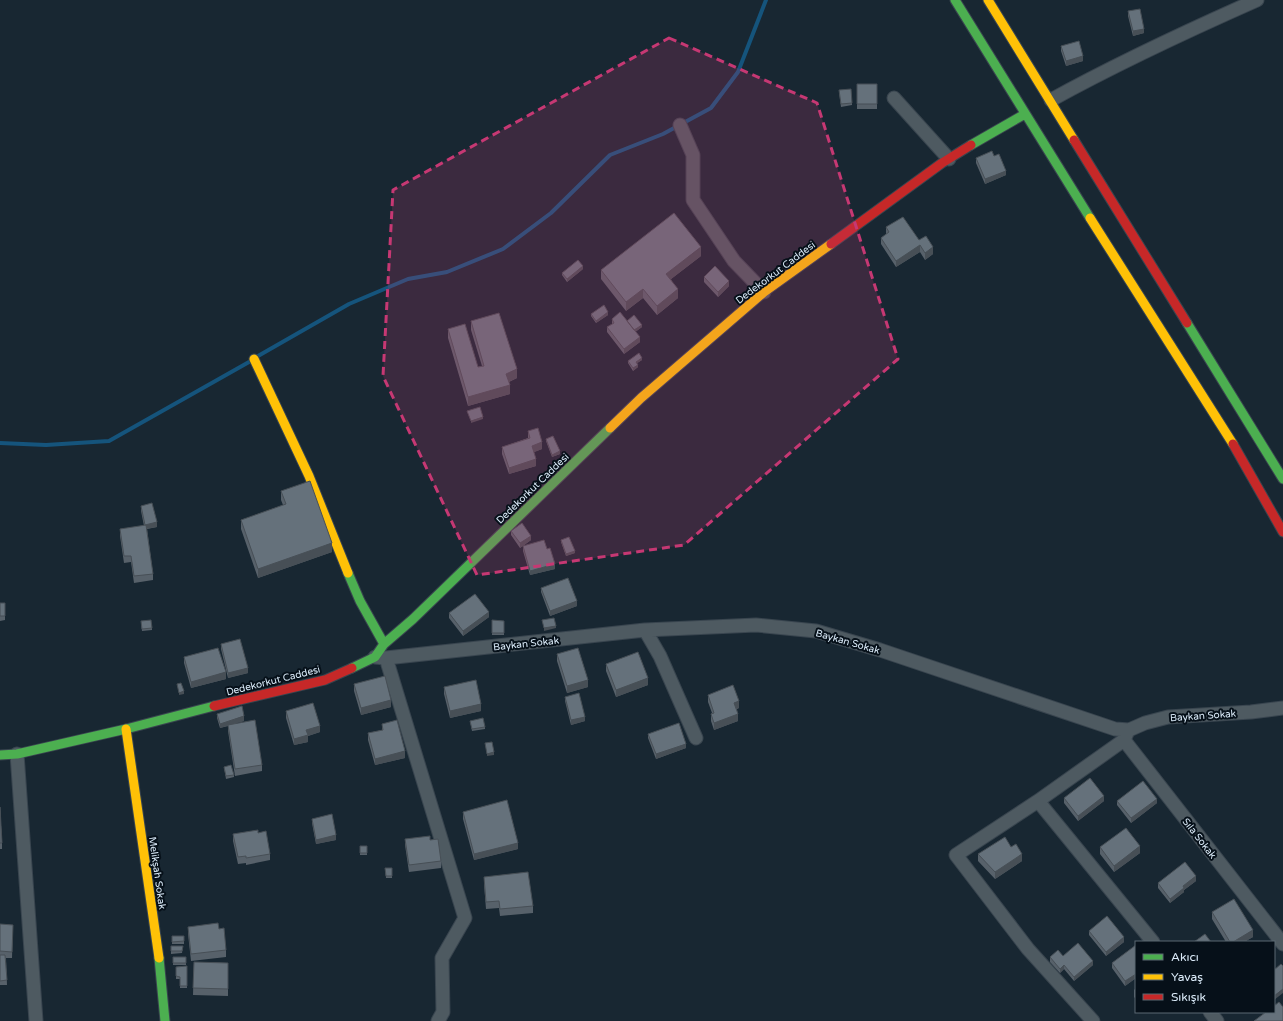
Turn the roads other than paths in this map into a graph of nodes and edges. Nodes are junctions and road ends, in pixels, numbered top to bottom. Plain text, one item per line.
1 (955, 0) edge
2 (988, 0) edge
3 (1257, 0) edge
4 (894, 98) dead end
5 (1050, 100) junction
6 (1025, 114) junction
7 (680, 125) dead end
8 (949, 159) junction
9 (764, 292) junction
10 (254, 359) dead end
11 (1283, 479) edge
12 (1283, 532) edge
13 (645, 630) junction
14 (384, 644) junction
15 (381, 657) junction
16 (1283, 708) edge
17 (126, 729) junction
18 (1126, 735) junction
19 (696, 738) dead end
20 (17, 754) junction
21 (0, 755) edge
22 (1038, 801) junction
23 (1152, 941) edge
24 (1283, 944) edge
25 (1211, 1013) edge
26 (36, 1021) edge
27 (165, 1021) edge
28 (438, 1021) edge
29 (1093, 1021) edge
30 (1217, 1021) edge

1 - 6 street
2 - 5 street
3 - 5 street
4 - 8 street
5 - 11 street
6 - 8 street, Dedekorkut Caddesi
6 - 12 street
7 - 9 street
8 - 9 street, Dedekorkut Caddesi
9 - 14 street, Dedekorkut Caddesi
10 - 14 street
13 - 15 street, Baykan Sokak
13 - 18 street, Baykan Sokak
13 - 19 street
14 - 15 street, Dedekorkut Caddesi
15 - 17 street, Dedekorkut Caddesi
15 - 28 street
16 - 18 street, Baykan Sokak
17 - 20 street, Dedekorkut Caddesi
17 - 27 street, Melikşah Sokak
18 - 22 street
18 - 24 street, Sıla Sokak
20 - 21 street, Dedekorkut Caddesi
20 - 26 street
22 - 23 street
22 - 29 street
25 - 30 street

